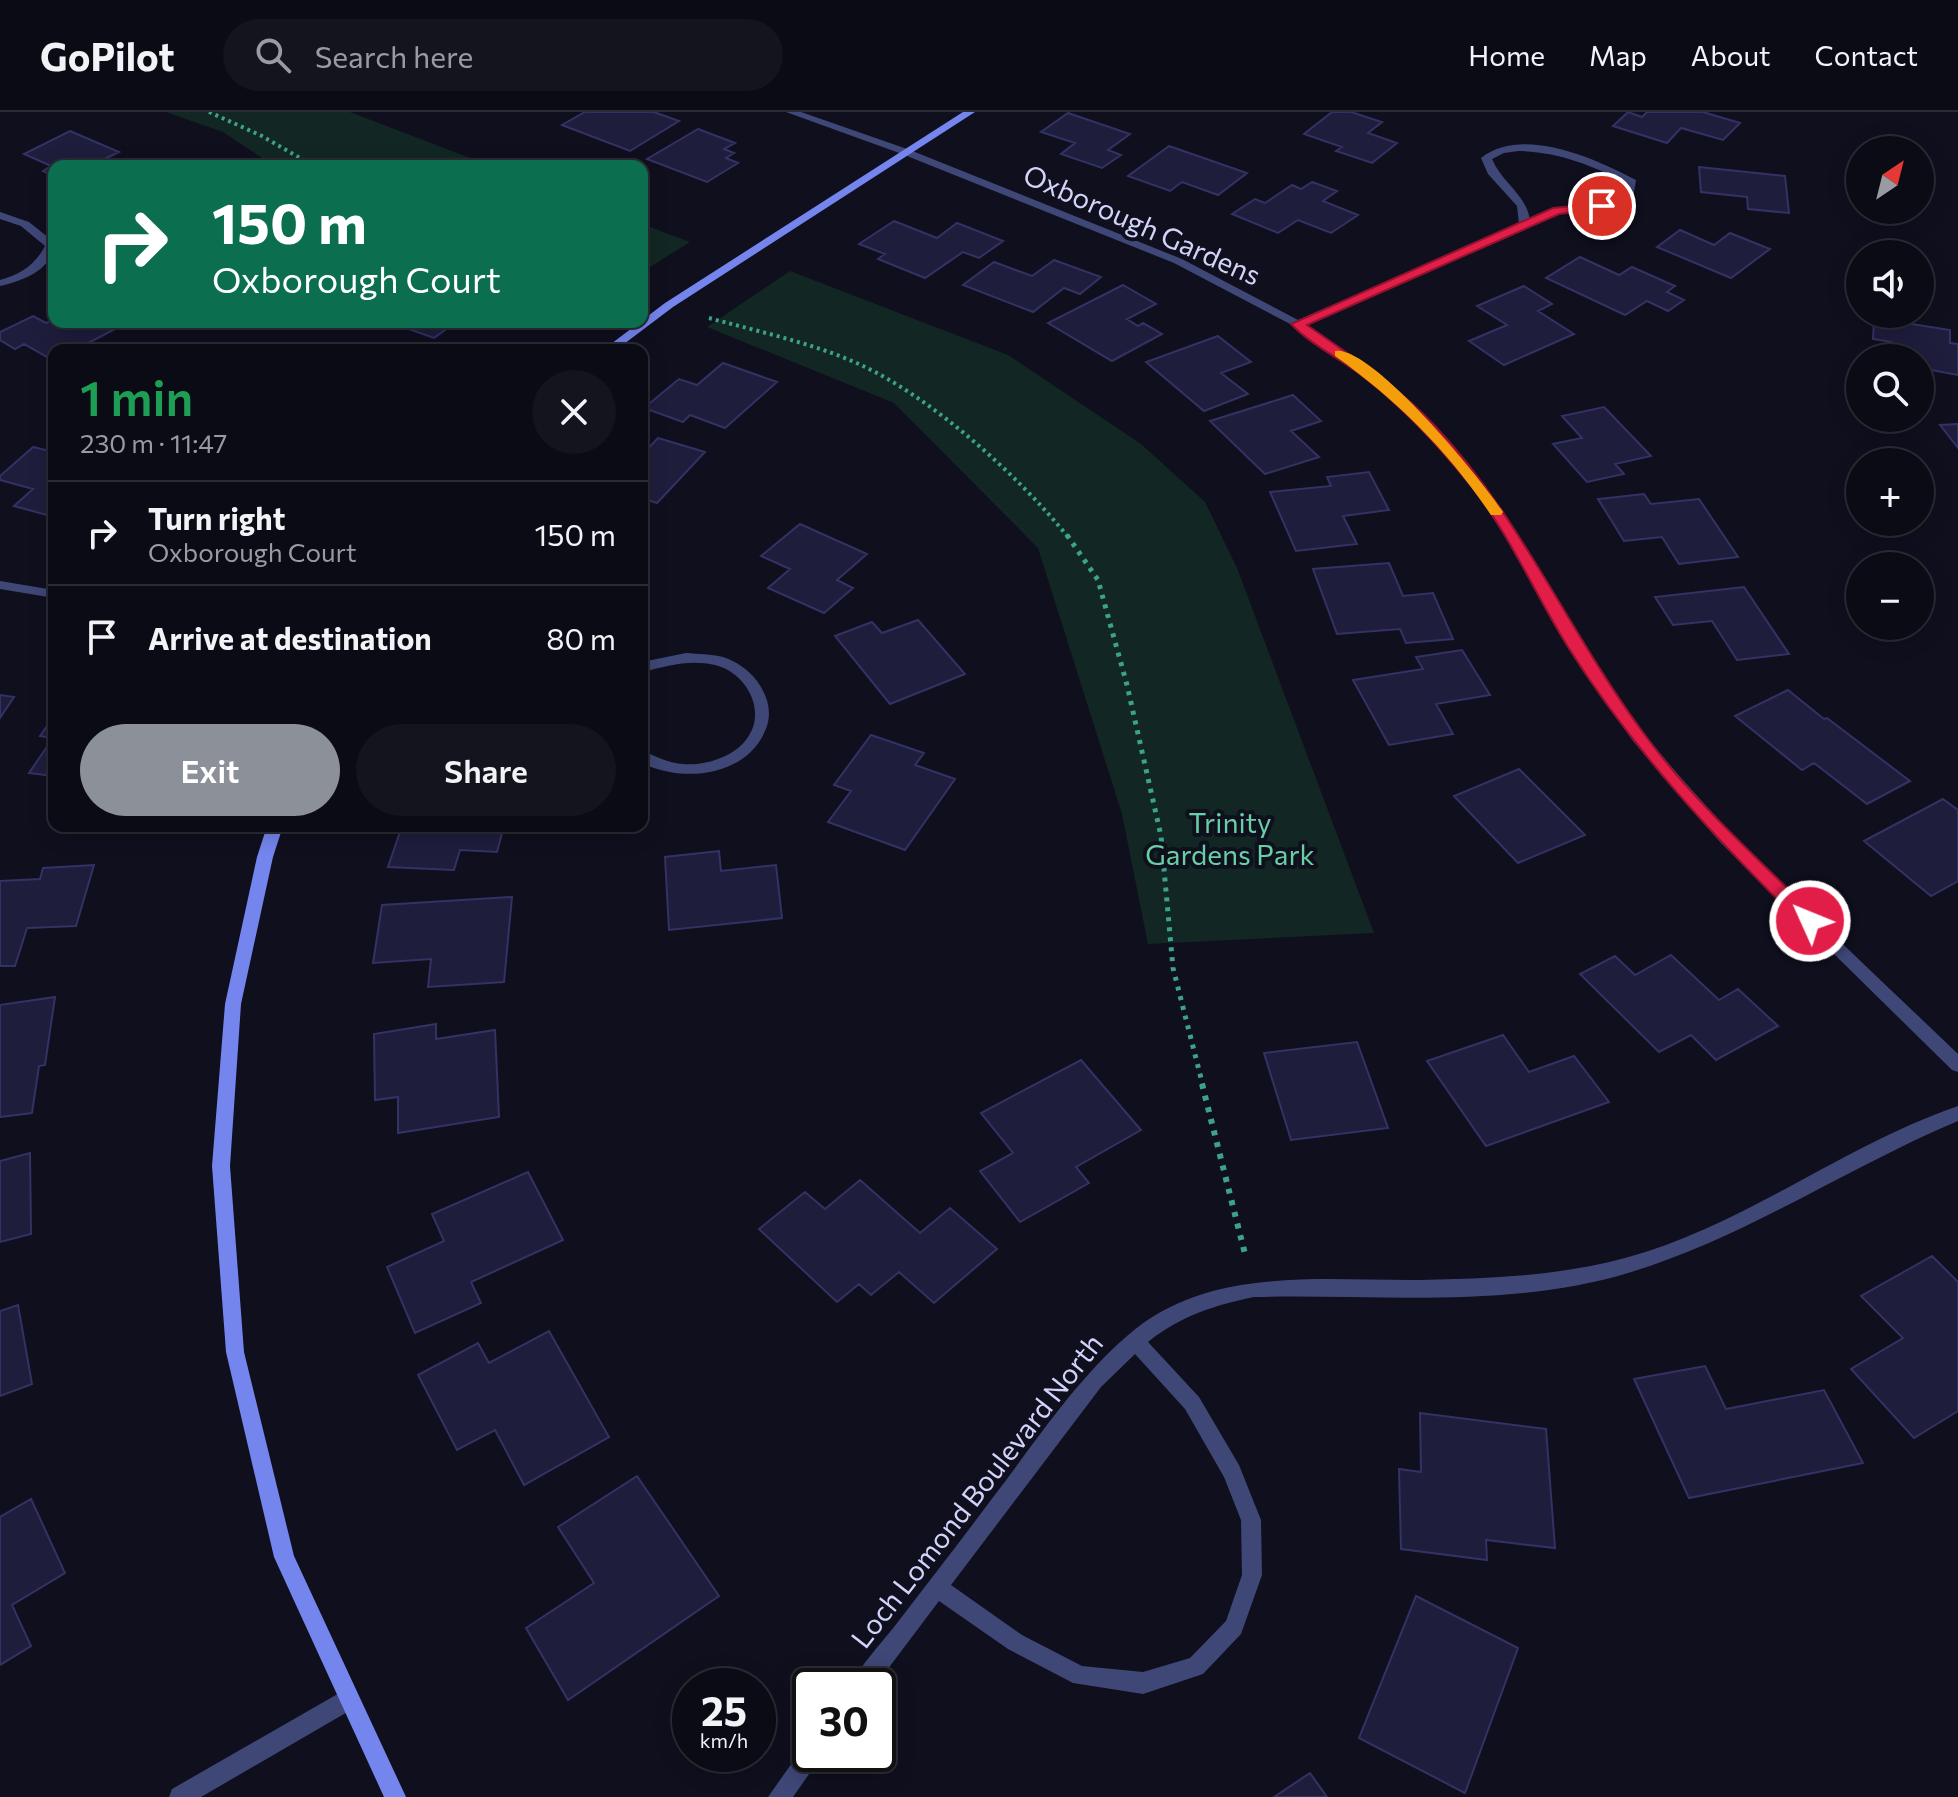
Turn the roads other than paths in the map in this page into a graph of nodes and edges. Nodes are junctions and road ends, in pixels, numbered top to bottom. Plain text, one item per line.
1 (791, 112) edge
2 (970, 112) edge
3 (906, 152) junction
4 (0, 215) edge
5 (1525, 226) junction
6 (48, 243) edge
7 (48, 251) edge
8 (0, 283) edge
9 (648, 321) edge
10 (1298, 324) junction
11 (638, 328) edge
12 (617, 344) edge
13 (0, 585) edge
14 (48, 593) edge
15 (648, 665) edge
16 (648, 760) edge
17 (273, 832) edge
18 (1958, 1065) edge
19 (1958, 1113) edge
20 (1134, 1340) junction
21 (936, 1587) junction
22 (875, 1668) edge
23 (348, 1699) junction
24 (798, 1772) edge
25 (180, 1797) edge
26 (395, 1797) edge
27 (779, 1797) edge

1 - 3 street, Oxborough Gardens
2 - 3 street
3 - 9 street
3 - 10 street, Oxborough Gardens
4 - 6 street
5 - 5 street
5 - 10 street
7 - 8 street
10 - 18 street, Oxborough Gardens
11 - 12 street
13 - 14 street
15 - 16 street
17 - 23 street
19 - 20 street, Loch Lomond Boulevard North
20 - 21 street, Loch Lomond Boulevard North
20 - 21 street
21 - 22 street, Loch Lomond Boulevard North
23 - 25 street
23 - 26 street
24 - 27 street

